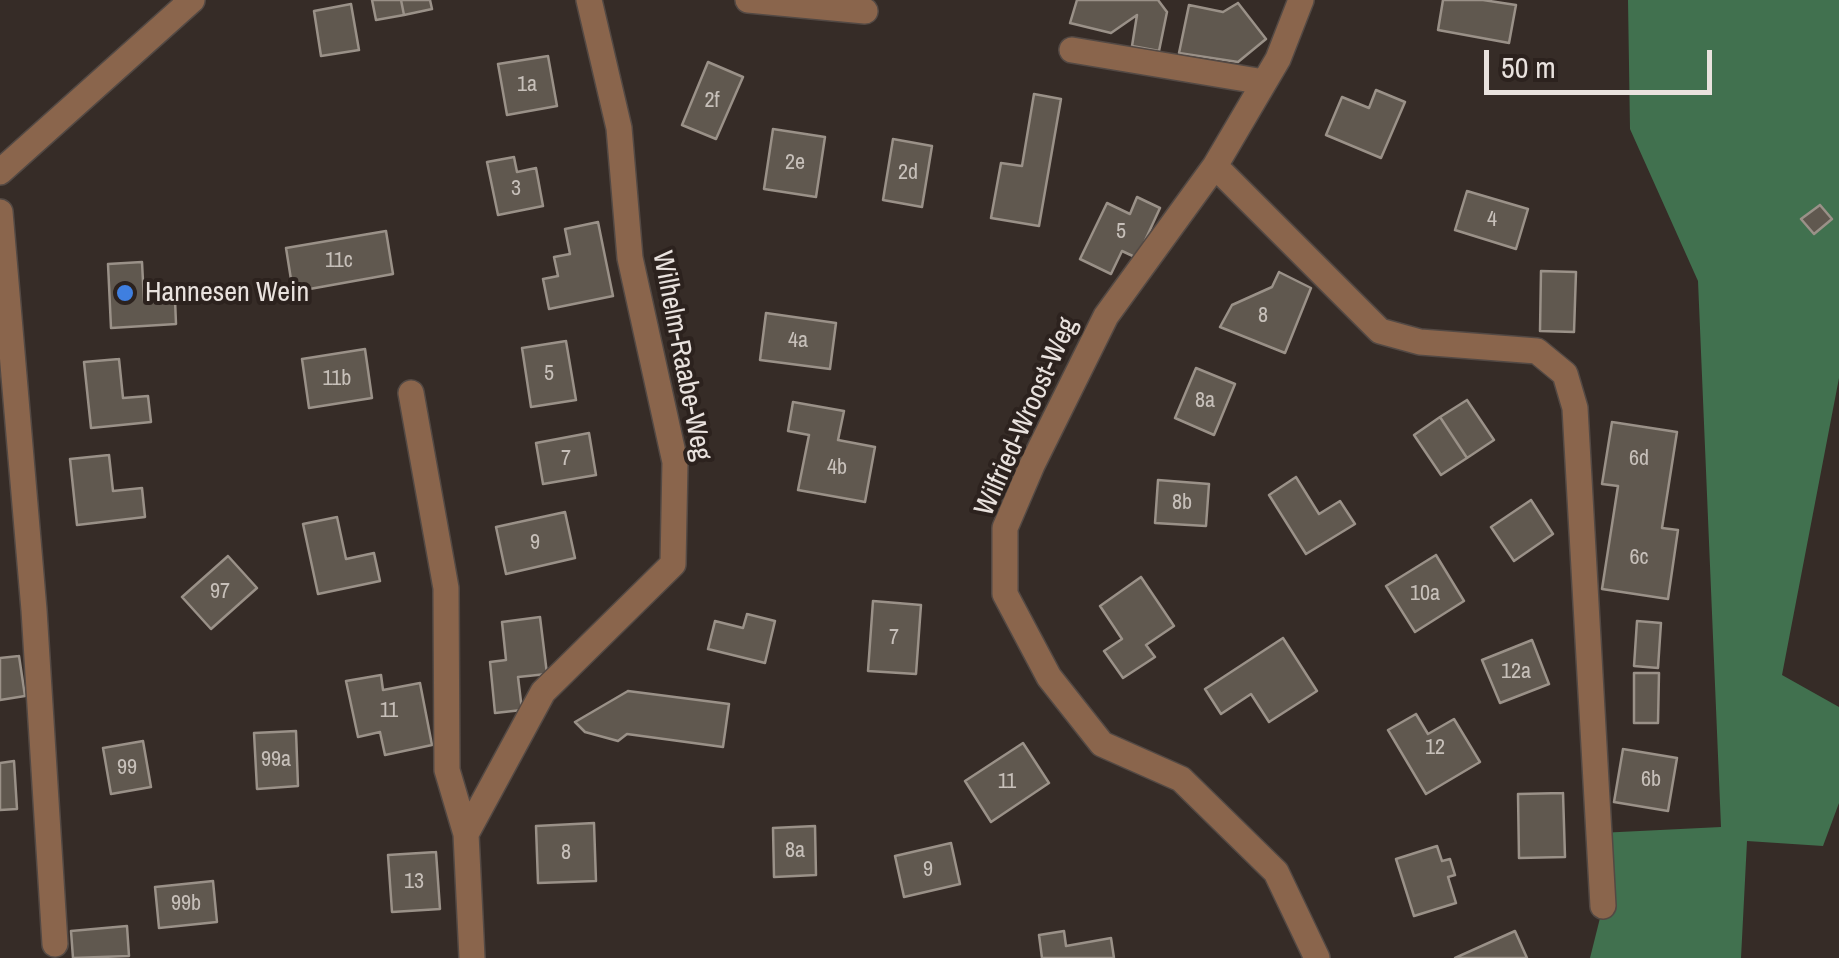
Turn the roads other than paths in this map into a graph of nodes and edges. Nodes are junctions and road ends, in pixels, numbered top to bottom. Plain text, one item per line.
1 (192, 0) edge
2 (589, 0) edge
3 (748, 0) edge
4 (1302, 0) edge
5 (864, 11) dead end
6 (1072, 50) dead end
7 (1264, 82) junction
8 (1215, 166) junction
9 (0, 172) edge
10 (0, 212) edge
11 (411, 394) dead end
12 (466, 834) junction
13 (1604, 906) dead end
14 (55, 944) dead end
15 (472, 958) edge
16 (1318, 958) edge

1 - 9 street
2 - 12 street, Wilhelm-Raabe-Weg
3 - 5 street
4 - 7 street, Wilfried-Wroost-Weg
6 - 7 street
7 - 8 street, Wilfried-Wroost-Weg
8 - 13 street
8 - 16 street, Wilfried-Wroost-Weg
10 - 14 street
11 - 12 street
12 - 15 street

